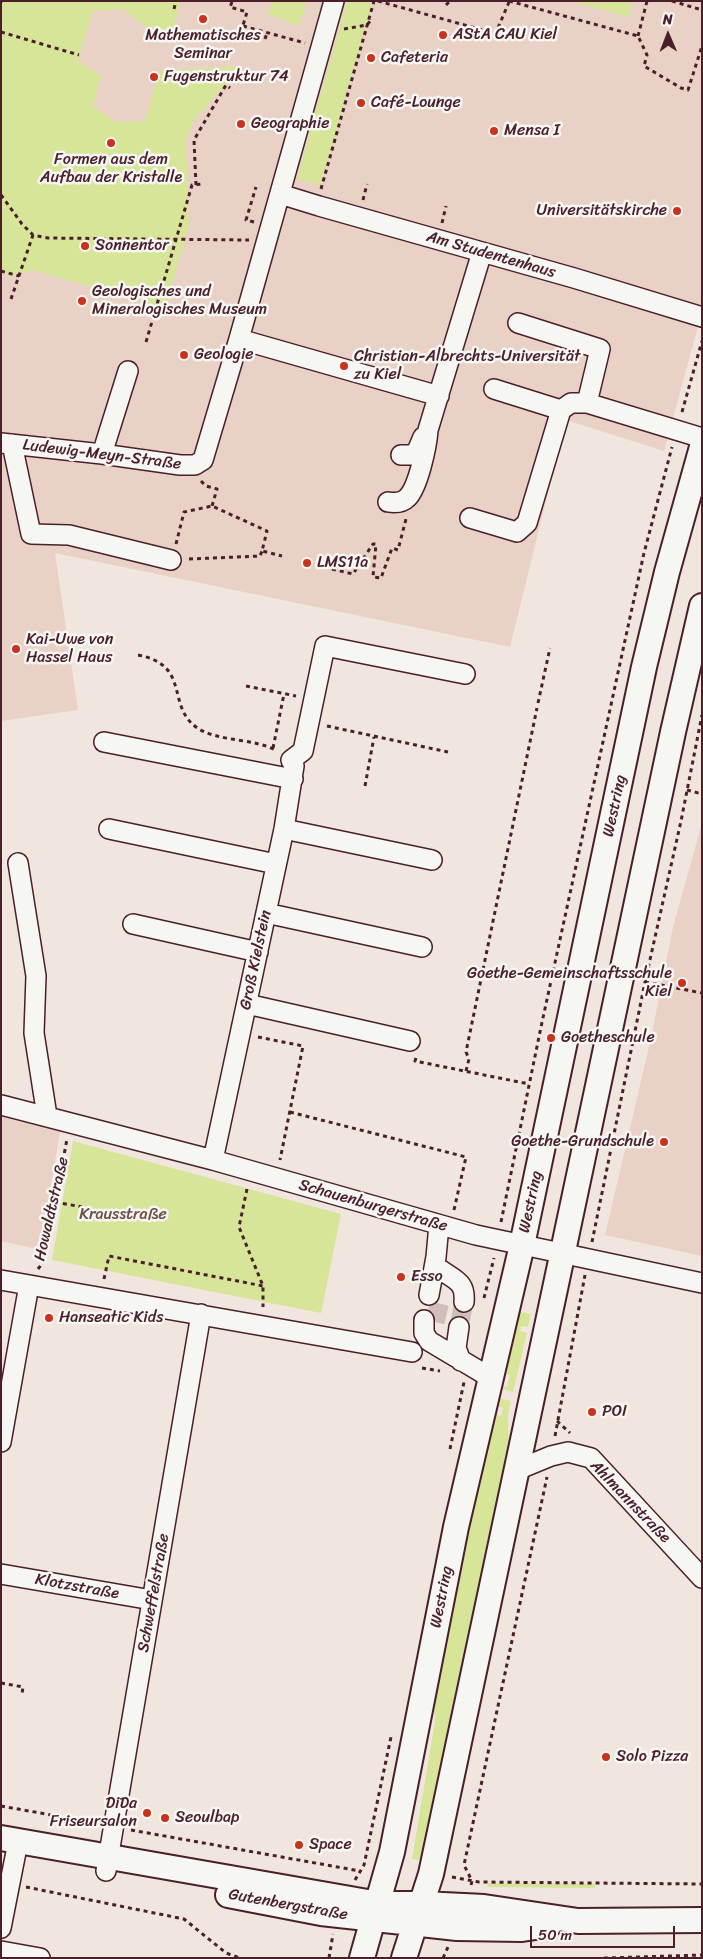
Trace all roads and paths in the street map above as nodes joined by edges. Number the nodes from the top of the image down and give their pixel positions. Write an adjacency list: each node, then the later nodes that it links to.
1 (176, 1): 13 (path)
2 (334, 1): 22 (street, Ludewig-Meyn-Straße)
3 (374, 1): 26 (path)
4 (378, 1): 12 (path)
5 (400, 1): 12 (path)
6 (450, 1): 11 (path)
7 (509, 1): 12 (path); 18 (path)
8 (647, 1): 18 (path)
9 (672, 1): 14 (path)
10 (232, 2): 15 (path)
11 (446, 5)
12 (398, 8)
13 (174, 9)
14 (702, 10)
15 (243, 26): 17 (path); 20 (path)
16 (1, 32): 23 (path)
17 (267, 33): 19 (path); 22 (path)
18 (638, 36): 21 (path)
19 (265, 39)
20 (238, 42)
21 (702, 46)
22 (320, 47): 32 (street, Ludewig-Meyn-Straße)
23 (79, 54)
24 (230, 88): 29 (path)
25 (350, 96): 26 (path)
26 (346, 99): 31 (path)
27 (202, 184): 29 (path)
28 (367, 184): 34 (path)
29 (196, 185): 39 (path)
30 (254, 186): 36 (path)
31 (320, 192)
32 (280, 194): 40 (street, Ludewig-Meyn-Straße); 41 (street, Am Studentenhaus)
33 (1, 195): 38 (path)
34 (362, 203)
35 (446, 206): 37 (path)
36 (246, 220)
37 (441, 226)
38 (33, 235): 39 (path); 43 (path)
39 (177, 240): 40 (path); 49 (path)
40 (267, 240): 47 (street, Ludewig-Meyn-Straße)
41 (482, 252): 45 (street, Am Studentenhaus); 52 (street)
42 (1, 271): 43 (path)
43 (19, 276): 44 (path)
44 (11, 299)
45 (702, 317)
46 (518, 323): 53 (street)
47 (239, 339): 52 (street); 62 (street, Ludewig-Meyn-Straße)
48 (702, 340): 56 (path)
49 (146, 342)
50 (128, 371): 60 (street)
51 (494, 389): 54 (street)
52 (438, 396): 55 (street)
53 (587, 403): 54 (street); 56 (street)
54 (561, 410): 66 (street)
55 (428, 430): 61 (street); 63 (street)
56 (676, 431): 57 (street); 104 (path)
57 (702, 438)
58 (7, 443): 60 (street, Ludewig-Meyn-Straße); 69 (street)
59 (702, 447): 116 (main road, Westring)
60 (102, 454): 62 (street, Ludewig-Meyn-Straße)
61 (401, 455)
62 (195, 465): 65 (path)
63 (413, 491): 64 (street); 70 (path)
64 (388, 502)
65 (212, 506): 67 (path); 69 (path)
66 (470, 518)
67 (262, 551): 68 (path); 69 (path)
68 (282, 556)
69 (171, 560)
70 (332, 569)
71 (702, 606): 117 (main road)
72 (550, 648): 103 (path)
73 (138, 655): 82 (path)
74 (465, 674): 77 (street)
75 (246, 686): 76 (path)
76 (284, 694): 77 (path); 82 (path)
77 (314, 700): 79 (street)
78 (702, 715): 87 (path)
79 (309, 722): 80 (path); 84 (street)
80 (374, 737): 83 (path); 86 (path)
81 (104, 742): 85 (street)
82 (273, 748): 84 (path)
83 (448, 752)
84 (291, 760): 85 (street, Groß Kielstein)
85 (293, 779): 90 (street, Groß Kielstein)
86 (365, 786)
87 (687, 790): 88 (path); 98 (path)
88 (702, 794)
89 (109, 829): 93 (street)
90 (284, 829): 91 (street); 93 (street, Groß Kielstein)
91 (432, 860)
92 (18, 863): 107 (street)
93 (276, 864): 94 (street, Groß Kielstein)
94 (266, 913): 96 (street); 97 (street, Groß Kielstein)
95 (133, 924): 97 (street)
96 (422, 947)
97 (258, 952): 100 (street, Groß Kielstein)
98 (645, 982): 99 (path); 118 (path)
99 (702, 993)
100 (247, 1004): 101 (street, Groß Kielstein); 102 (street)
101 (241, 1033): 106 (path); 109 (street, Groß Kielstein)
102 (410, 1040): 103 (path)
103 (466, 1071): 104 (path)
104 (529, 1084): 115 (path)
105 (1, 1105): 107 (street, Schauenburgerstraße)
106 (290, 1112): 111 (path); 114 (path)
107 (48, 1116): 108 (street, Schauenburgerstraße)
108 (71, 1122): 109 (street, Schauenburgerstraße); 112 (path, Howaldtstraße)
109 (213, 1160): 110 (street, Schauenburgerstraße)
110 (251, 1171): 111 (street, Schauenburgerstraße); 123 (path)
111 (277, 1179): 114 (street, Schauenburgerstraße)
112 (55, 1202): 113 (path); 122 (path, Howaldtstraße)
113 (93, 1209)
114 (445, 1226): 115 (street, Schauenburgerstraße); 119 (street)
115 (498, 1240): 116 (street, Schauenburgerstraße); 125 (path)
116 (522, 1245): 117 (street, Schauenburgerstraße); 130 (main road, Westring)
117 (563, 1253): 118 (street, Schauenburgerstraße); 134 (main road)
118 (588, 1259): 121 (street, Schauenburgerstraße); 132 (path)
119 (439, 1263): 119 (street)
120 (1, 1280): 122 (street)
121 (702, 1283)
122 (29, 1285): 124 (street); 131 (street)
123 (263, 1286): 124 (path); 127 (path)
124 (101, 1297): 126 (street)
125 (483, 1302)
126 (201, 1314): 127 (street); 137 (street, Schweffelstraße)
127 (263, 1326): 128 (street)
128 (412, 1352): 129 (path)
129 (452, 1362): 129 (street); 130 (street); 133 (path)
130 (491, 1378): 149 (main road, Westring)
131 (1, 1442)
132 (551, 1456): 134 (street, Ahlmannstraße); 136 (street, Ahlmannstraße); 147 (path)
133 (448, 1458)
134 (517, 1470): 150 (main road)
135 (1, 1574): 137 (street, Klotzstraße)
136 (702, 1578)
137 (152, 1600): 142 (street, Schweffelstraße)
138 (1, 1683): 139 (path)
139 (22, 1694)
140 (392, 1729): 145 (path)
141 (1, 1806): 142 (path)
142 (114, 1826): 144 (street, Schweffelstraße); 145 (path)
143 (6, 1846): 144 (main road, Gutenbergstraße); 146 (street)
144 (107, 1864): 148 (main road, Gutenbergstraße)
145 (360, 1871): 148 (path)
146 (10, 1883): 152 (street); 157 (path)
147 (702, 1884)
148 (341, 1907): 149 (main road, Gutenbergstraße); 158 (path)
149 (376, 1912): 150 (main road, Gutenbergstraße); 159 (main road, Westring)
150 (419, 1913): 151 (main road, Gutenbergstraße); 160 (main road)
151 (702, 1920)
152 (1, 1928)
153 (1, 1951): 156 (street)
154 (702, 1955): 155 (path)
155 (661, 1956): 161 (path)
156 (40, 1958)
157 (240, 1958)
158 (329, 1958)
159 (362, 1958)
160 (404, 1958)
161 (604, 1958)

